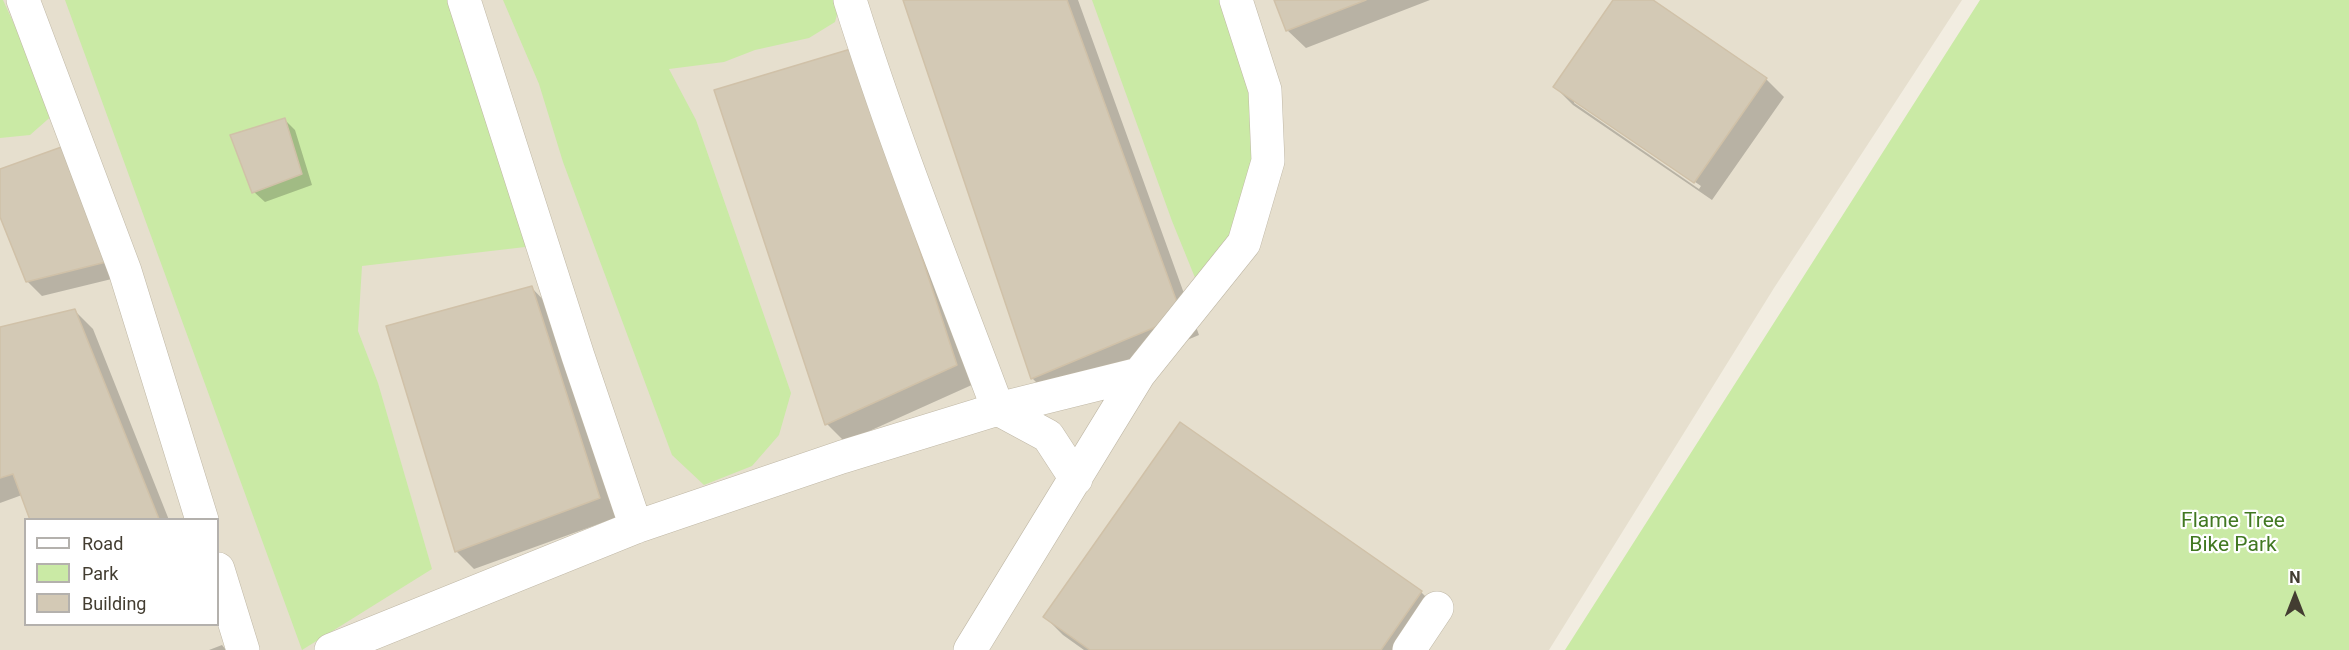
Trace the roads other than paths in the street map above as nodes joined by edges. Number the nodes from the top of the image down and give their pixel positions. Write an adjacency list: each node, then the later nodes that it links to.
1 (23, 0): 8 (street)
2 (464, 0): 9 (street)
3 (850, 0): 6 (street)
4 (1236, 0): 5 (street)
5 (1139, 374): 6 (street); 7 (street)
6 (998, 409): 7 (street); 9 (street)
7 (1076, 479): 14 (street)
8 (202, 518)
9 (636, 527): 13 (street)
10 (219, 572): 12 (street)
11 (1437, 608): 15 (street)
12 (243, 650)
13 (331, 650)
14 (970, 650)
15 (1409, 650)

